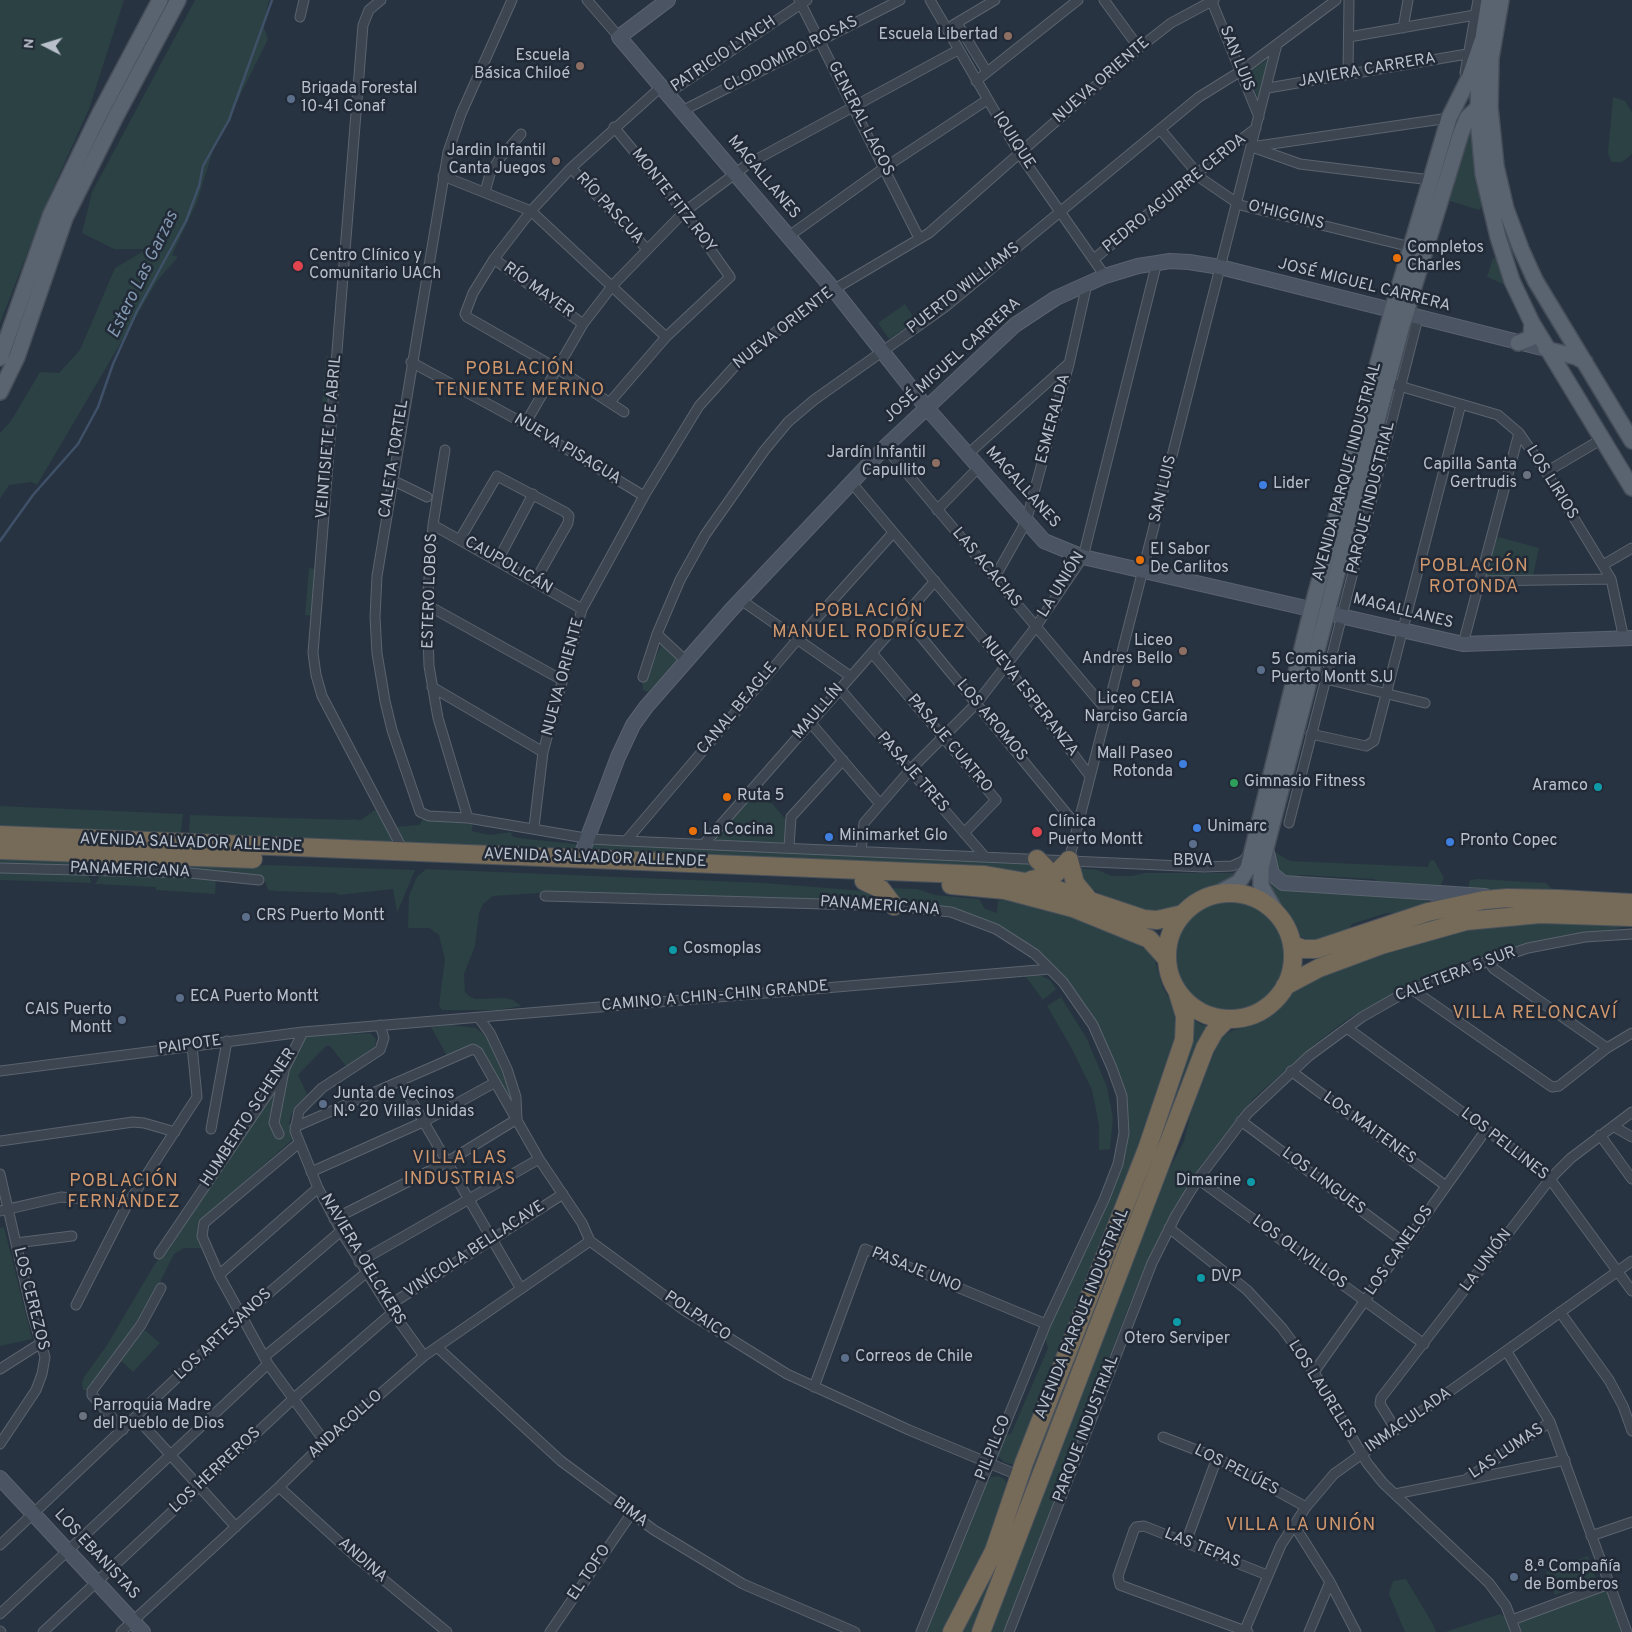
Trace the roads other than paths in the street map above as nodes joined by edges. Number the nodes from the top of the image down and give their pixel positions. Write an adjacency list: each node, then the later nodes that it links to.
1 (160, 0): 84 (main road)
2 (178, 0): 90 (main road)
3 (304, 0): 22 (street)
4 (512, 0): 57 (street, CALETA TORTEL)
5 (587, 0): 26 (street, MAGALLANES)
6 (668, 0): 26 (street)
7 (900, 0): 28 (street, CLODOMIRO ROSAS)
8 (930, 0): 25 (street, IQUIQUE)
9 (994, 0): 23 (street)
10 (1078, 0): 35 (street)
11 (1104, 0): 31 (street)
12 (1336, 0): 30 (street, PUERTO WILLIAMS)
13 (1349, 0): 27 (street)
14 (1408, 0): 24 (street)
15 (1478, 0): 21 (street)
16 (1490, 0): 29 (main road)
17 (1501, 0): 40 (main road)
18 (376, 1): 172 (street, VEINTISIETE DE ABRIL)
19 (802, 1): 28 (street, GENERAL LAGOS); 39 (street, PATRICIO LYNCH)
20 (1213, 1): 31 (street, NUEVA ORIENTE); 34 (street, SAN LUIS)
21 (1475, 15): 24 (street); 33 (street)
22 (300, 17)
23 (957, 23): 25 (street); 35 (street)
24 (1403, 28): 27 (street)
25 (946, 29): 32 (street, IQUIQUE)
26 (619, 36): 39 (street, MAGALLANES)
27 (1349, 37): 36 (street)
28 (820, 40): 42 (street, GENERAL LAGOS); 44 (street, CLODOMIRO ROSAS)
29 (1482, 41): 43 (main road); 46 (main road, AVENIDA PARQUE INDUSTRIAL)
30 (1277, 44): 34 (street, PUERTO WILLIAMS); 38 (street, SAN LUIS)
31 (1139, 48): 52 (street, NUEVA ORIENTE)
32 (958, 50): 37 (street, IQUIQUE); 42 (street)
33 (1467, 54): 36 (street, JAVIERA CARRERA); 46 (street)
34 (1241, 71): 45 (street, SAN LUIS); 49 (street, PUERTO WILLIAMS)
35 (987, 72): 37 (street)
36 (1348, 74): 38 (street, JAVIERA CARRERA)
37 (976, 81): 41 (street, IQUIQUE)
38 (1268, 88): 45 (street, SAN LUIS)
39 (664, 90): 44 (street, MAGALLANES); 47 (street, PATRICIO LYNCH)
40 (1490, 92): 43 (main road, AVENIDA PARQUE INDUSTRIAL); 86 (main road)
41 (987, 100): 52 (street, IQUIQUE); 54 (street)
42 (853, 106): 54 (street, GENERAL LAGOS); 55 (street)
43 (1478, 108): 59 (main road, AVENIDA PARQUE INDUSTRIAL); 78 (main road)
44 (682, 111): 55 (street, MAGALLANES)
45 (1259, 117): 48 (street, SAN LUIS)
46 (1449, 118): 51 (street, PEDRO AGUIRRE CERDA); 58 (main road, AVENIDA PARQUE INDUSTRIAL)
47 (614, 127): 53 (street, PATRICIO LYNCH); 63 (street, MONTE FITZ ROY)
48 (1256, 128): 51 (street, SAN LUIS); 56 (street, PEDRO AGUIRRE CERDA)
49 (1160, 129): 56 (street, O'HIGGINS); 64 (street, PUERTO WILLIAMS)
50 (521, 134): 60 (street)
51 (1252, 147): 58 (street); 61 (street, SAN LUIS)
52 (1019, 153): 64 (street, IQUIQUE); 66 (street, NUEVA ORIENTE)
53 (571, 168): 62 (street, PATRICIO LYNCH); 68 (street, RÍO PASCUA)
54 (884, 168): 65 (street); 66 (street, GENERAL LAGOS)
55 (734, 172): 63 (street); 65 (street, MAGALLANES)
56 (1196, 174): 61 (street, O'HIGGINS); 70 (street, PEDRO AGUIRRE CERDA)
57 (443, 176): 60 (street); 85 (street, CALETA TORTEL)
58 (1431, 180): 59 (main road); 67 (main road, AVENIDA PARQUE INDUSTRIAL)
59 (1445, 186): 77 (main road, AVENIDA PARQUE INDUSTRIAL)
60 (485, 192): 62 (street)
61 (1237, 203): 67 (street, O'HIGGINS); 72 (street, SAN LUIS)
62 (531, 211): 69 (street, PATRICIO LYNCH); 75 (street)
63 (684, 212): 68 (street); 80 (street, MONTE FITZ ROY)
64 (1061, 212): 70 (street, IQUIQUE); 83 (street, PUERTO WILLIAMS)
65 (789, 236): 76 (street, MAGALLANES)
66 (919, 238): 76 (street, NUEVA ORIENTE)
67 (1411, 247): 77 (main road, AVENIDA PARQUE INDUSTRIAL)
68 (647, 249): 75 (street)
69 (494, 259): 79 (street, RÍO MAYER); 88 (street, PATRICIO LYNCH)
70 (1094, 259): 73 (street, IQUIQUE)
71 (1157, 262): 72 (street, JOSÉ MIGUEL CARRERA); 73 (street, JOSÉ MIGUEL CARRERA); 116 (street, LA UNIÓN)
72 (1220, 267): 77 (street, JOSÉ MIGUEL CARRERA); 119 (street, SAN LUIS)
73 (1105, 276): 74 (street, JOSÉ MIGUEL CARRERA)
74 (1087, 284): 87 (street, ESMERALDA); 93 (street, JOSÉ MIGUEL CARRERA)
75 (613, 285): 79 (street); 80 (street)
76 (834, 290): 83 (street, MAGALLANES); 108 (street, NUEVA ORIENTE)
77 (1405, 315): 81 (street, JOSÉ MIGUEL CARRERA); 89 (main road, AVENIDA PARQUE INDUSTRIAL); 128 (main road, AVENIDA PARQUE INDUSTRIAL)
78 (1532, 323): 81 (main road); 82 (main road)
79 (583, 324): 88 (street)
80 (666, 337): 91 (street)
81 (1518, 343): 82 (street, JOSÉ MIGUEL CARRERA)
82 (1546, 349): 86 (main road); 97 (main road)
83 (883, 352): 93 (street, MAGALLANES); 133 (street, PUERTO WILLIAMS)
84 (0, 358)
85 (411, 362): 95 (street, NUEVA PISAGUA); 104 (street, CALETA TORTEL)
86 (1585, 362): 98 (main road)
87 (1069, 364): 101 (street); 111 (street, ESMERALDA)
88 (558, 369): 91 (street); 95 (street)
89 (1394, 384): 92 (street, LOS LIRIOS); 128 (main road, AVENIDA PARQUE INDUSTRIAL); 129 (street, PARQUE INDUSTRIAL)
90 (0, 392)
91 (610, 402): 94 (street)
92 (1461, 404): 96 (street, LOS LIRIOS); 132 (street)
93 (926, 407): 99 (street, JOSÉ MIGUEL CARRERA); 101 (street, MAGALLANES)
94 (624, 412)
95 (525, 424): 108 (street, NUEVA PISAGUA)
96 (1520, 433): 103 (street, LOS LIRIOS); 124 (street)
97 (1602, 439): 103 (street); 106 (main road)
98 (1632, 441)
99 (885, 447): 105 (street, JOSÉ MIGUEL CARRERA); 110 (street, LAS ACACIAS)
100 (445, 450): 112 (street, ESTERO LOBOS)
101 (968, 454): 102 (street, MAGALLANES)
102 (979, 467): 110 (street); 111 (street, MAGALLANES)
103 (1546, 472): 118 (street, LOS LIRIOS)
104 (392, 480): 109 (street); 159 (street, CALETA TORTEL)
105 (851, 482): 113 (street, NUEVA ESPERANZA); 125 (street, JOSÉ MIGUEL CARRERA)
106 (1632, 488)
107 (533, 494): 114 (street); 117 (street); 122 (street)
108 (644, 496): 127 (street, NUEVA ORIENTE)
109 (427, 497)
110 (937, 510): 120 (street, LAS ACACIAS)
111 (1026, 522): 116 (street, MAGALLANES); 120 (street, ESMERALDA)
112 (433, 525): 114 (street, CAUPOLICÁN); 126 (street, ESTERO LOBOS)
113 (892, 533): 123 (street, NUEVA ESPERANZA); 135 (street, CANAL BEAGLE)
114 (460, 539): 117 (street, CAUPOLICÁN)
115 (1632, 548): 118 (street)
116 (1083, 557): 119 (street, MAGALLANES); 131 (street, LA UNIÓN)
117 (498, 560): 122 (street, CAUPOLICÁN)
118 (1603, 565): 121 (street, LOS LIRIOS)
119 (1143, 570): 128 (street, MAGALLANES); 149 (street, SAN LUIS)
120 (995, 577): 131 (street, LAS ACACIAS)
121 (1611, 579): 124 (street); 134 (street, LOS LIRIOS)
122 (535, 581): 127 (street, CAUPOLICÁN)
123 (935, 581): 130 (street, MAULLÍN); 139 (street, NUEVA ESPERANZA)
124 (1480, 581): 136 (street)
125 (741, 600): 135 (street); 138 (street, JOSÉ MIGUEL CARRERA)
126 (427, 605): 143 (street); 144 (street, ESTERO LOBOS)
127 (582, 608): 143 (street, NUEVA ORIENTE)
128 (1320, 610): 129 (street, MAGALLANES); 153 (main road, AVENIDA PARQUE INDUSTRIAL)
129 (1342, 615): 132 (street, MAGALLANES); 142 (street, PARQUE INDUSTRIAL)
130 (904, 616): 137 (street, MAULLÍN); 148 (street, LOS AROMOS)
131 (1035, 628): 139 (street, LA UNIÓN); 149 (street, LAS ACACIAS)
132 (1404, 630): 136 (street, MAGALLANES); 146 (street)
133 (657, 634): 138 (street); 141 (street, PUERTO WILLIAMS)
134 (1628, 638): 136 (street, MAGALLANES)
135 (796, 640): 140 (street); 166 (street, CANAL BEAGLE)
136 (1463, 644)
137 (872, 653): 140 (street, MAULLÍN); 152 (street, PASAJE CUATRO)
138 (686, 661): 165 (street, JOSÉ MIGUEL CARRERA)
139 (1006, 666): 148 (street, LA UNIÓN); 157 (street, NUEVA ESPERANZA)
140 (850, 676): 145 (street, MAULLÍN)
141 (643, 677)
142 (1326, 679): 146 (street); 151 (street, PARQUE INDUSTRIAL)
143 (562, 680): 154 (street, NUEVA ORIENTE)
144 (432, 686): 154 (street); 159 (street, ESTERO LOBOS)
145 (840, 689): 150 (street, MAULLÍN); 156 (street, PASAJE TRES)
146 (1387, 694): 147 (street); 151 (street)
147 (1425, 703)
148 (976, 704): 152 (street, LA UNIÓN); 161 (street, LOS AROMOS)
149 (1107, 711): 157 (street, SAN LUIS)
150 (810, 722): 155 (street); 167 (street, MAULLÍN)
151 (1311, 734): 160 (street, PARQUE INDUSTRIAL)
152 (942, 737): 156 (street, LA UNIÓN); 163 (street, PASAJE CUATRO)
153 (1284, 741): 168 (main road, AVENIDA PARQUE INDUSTRIAL); 168 (main road, AVENIDA PARQUE INDUSTRIAL)
154 (544, 752): 162 (street, NUEVA ORIENTE)
155 (843, 760): 158 (street); 169 (street)
156 (910, 770): 158 (street, LA UNIÓN); 163 (street, PASAJE TRES)
157 (1090, 776): 161 (street, SAN LUIS)
158 (880, 804): 171 (street, LA UNIÓN)
159 (468, 818): 162 (street, CALETA TORTEL)
160 (1289, 822)
161 (1078, 826): 176 (street, SAN LUIS)
162 (534, 827): 165 (street)
163 (964, 833): 173 (street, PASAJE TRES)
164 (0, 835): 172 (highway, AVENIDA SALVADOR ALLENDE)
165 (587, 838): 166 (street); 174 (street, JOSÉ MIGUEL CARRERA)
166 (626, 841): 167 (street)
167 (704, 844): 169 (street)
168 (1260, 846): 176 (street); 182 (main road, AVENIDA PARQUE INDUSTRIAL); 184 (street); 188 (main road, AVENIDA PARQUE INDUSTRIAL)
169 (789, 847): 171 (street)
170 (0, 850): 181 (highway, AVENIDA SALVADOR ALLENDE)
171 (861, 851): 173 (street)
172 (404, 852): 174 (highway, AVENIDA SALVADOR ALLENDE)
173 (985, 857): 175 (street)
174 (580, 858): 178 (highway, AVENIDA SALVADOR ALLENDE)
175 (1037, 859): 176 (street); 180 (highway)
176 (1069, 860): 180 (highway); 185 (highway)
177 (0, 868): 179 (street, PANAMERICANA)
178 (1015, 879): 180 (highway); 185 (highway, AVENIDA SALVADOR ALLENDE)
179 (259, 880)
180 (1038, 880)
181 (864, 881): 187 (highway); 193 (highway, AVENIDA SALVADOR ALLENDE)
182 (1215, 894): 188 (highway); 189 (highway)
183 (544, 896): 187 (street, PANAMERICANA)
184 (1507, 898): 186 (highway); 192 (highway)
185 (1089, 900): 189 (highway, AVENIDA SALVADOR ALLENDE)
186 (1632, 903)
187 (894, 906): 195 (street, PANAMERICANA)
188 (1276, 912): 192 (highway)
189 (1183, 914): 193 (highway)
190 (1632, 917): 196 (highway)
191 (1632, 934): 194 (street, CALETERA 5 SUR)
192 (1292, 945): 196 (highway)
193 (1167, 959): 197 (highway)
194 (1487, 960): 198 (street, CALETERA 5 SUR); 207 (street)
195 (1050, 969): 199 (street, CAMINO A CHIN-CHIN GRANDE); 251 (street, PANAMERICANA)
196 (1285, 986): 200 (highway)
197 (1177, 990): 200 (highway); 287 (highway, AVENIDA PARQUE INDUSTRIAL)
198 (1413, 990): 202 (street, CALETERA 5 SUR); 207 (street)
199 (479, 1018): 201 (street, CAMINO A CHIN-CHIN GRANDE); 214 (street)
200 (1227, 1019): 296 (highway, AVENIDA PARQUE INDUSTRIAL)
201 (380, 1025): 203 (street, PAIPOTE); 218 (street)
202 (1347, 1028): 210 (street, CALETERA 5 SUR); 220 (street, LOS PELLINES)
203 (303, 1032): 205 (street, PAIPOTE); 208 (street, HUMBERTO SCHENER)
204 (1632, 1033): 207 (street)
205 (227, 1041): 206 (street, PAIPOTE); 219 (street)
206 (192, 1046): 209 (street, PAIPOTE); 221 (street)
207 (1607, 1048)
208 (284, 1070): 222 (street); 248 (street, HUMBERTO SCHENER)
209 (0, 1071)
210 (1292, 1071): 215 (street, CALETERA 5 SUR); 234 (street, LOS MAITENES)
211 (400, 1080): 212 (street, POLPAICO); 216 (street); 218 (street)
212 (494, 1083): 214 (street, POLPAICO); 216 (street)
213 (1632, 1112): 217 (street, LA UNIÓN)
214 (515, 1120): 227 (street, POLPAICO); 228 (street)
215 (1241, 1121): 231 (street, CALETERA 5 SUR); 247 (street, LOS LINGUES)
216 (423, 1122): 228 (street); 229 (street)
217 (1612, 1126): 223 (street, LA UNIÓN); 224 (street)
218 (295, 1127): 226 (street, NAVIERA OELCKERS)
219 (211, 1129)
220 (1486, 1130): 232 (street, LOS PELLINES); 234 (street, LOS CANELOS)
221 (175, 1132): 225 (street); 238 (street)
222 (279, 1134)
223 (1600, 1135): 232 (street, LA UNIÓN); 233 (street)
224 (1632, 1137)
225 (0, 1141)
226 (299, 1143): 229 (street, NAVIERA OELCKERS); 254 (street)
227 (539, 1159): 236 (street, POLPAICO); 237 (street)
228 (447, 1162): 237 (street); 240 (street)
229 (311, 1172): 235 (street, NAVIERA OELCKERS)
230 (0, 1174): 239 (street, LOS CEREZOS)
231 (1198, 1179): 241 (street, CALETERA 5 SUR); 258 (street, LOS OLIVILLOS)
232 (1550, 1179): 252 (street, LOS PELLINES); 265 (street, LA UNIÓN)
233 (1632, 1179)
234 (1446, 1186): 247 (street, LOS CANELOS)
235 (318, 1188): 240 (street, NAVIERA OELCKERS); 254 (street)
236 (563, 1194): 244 (street, VINÍCOLA BELLACAVE); 245 (street, POLPAICO)
237 (469, 1200): 244 (street); 250 (street)
238 (127, 1205): 239 (street); 259 (street)
239 (4, 1210): 246 (street, LOS CEREZOS)
240 (334, 1219): 242 (street, NAVIERA OELCKERS)
241 (1169, 1228): 271 (street, LOS LAURELES); 320 (street, PARQUE INDUSTRIAL)
242 (341, 1231): 250 (street, NAVIERA OELCKERS); 262 (street, LOS ARTESANOS)
243 (72, 1236): 246 (street)
244 (492, 1240): 256 (street); 260 (street, VINÍCOLA BELLACAVE)
245 (590, 1241): 256 (street, ANDACOLLO); 272 (street, POLPAICO)
246 (16, 1243): 264 (street, LOS CEREZOS)
247 (1405, 1243): 258 (street, LOS CANELOS)
248 (159, 1254)
249 (1632, 1261): 252 (street, INMACULADA)
250 (359, 1262): 253 (street, NAVIERA OELCKERS)
251 (1073, 1267): 263 (street, PILPILCO)
252 (1617, 1272): 257 (street, LOS PELLINES); 261 (street, INMACULADA)
253 (366, 1273): 260 (street, NAVIERA OELCKERS); 269 (street)
254 (219, 1275): 262 (street)
255 (161, 1288): 276 (street)
256 (521, 1289): 266 (street, ANDACOLLO)
257 (1632, 1291)
258 (1364, 1301): 265 (street, LOS OLIVILLOS); 271 (street, LOS CANELOS)
259 (76, 1305)
260 (390, 1309): 268 (street, NAVIERA OELCKERS); 273 (street, LOS HERREROS)
261 (1560, 1312): 267 (street, INMACULADA); 278 (street)
262 (241, 1317): 269 (street); 274 (street, LOS ARTESANOS)
263 (1046, 1324): 272 (street, PASAJE UNO); 286 (street, PILPILCO)
264 (41, 1343): 270 (street); 281 (street, LOS CEREZOS)
265 (1424, 1344): 277 (street, LA UNIÓN)
266 (437, 1347): 268 (street, ANDACOLLO); 295 (street, BIMA)
267 (1507, 1352): 275 (street, LAS LUMAS); 277 (street, INMACULADA)
268 (424, 1356): 280 (street, ANDACOLLO)
269 (266, 1361): 273 (street); 283 (street)
270 (0, 1369)
271 (1314, 1372): 282 (street, LOS LAURELES)
272 (814, 1387): 286 (street, POLPAICO)
273 (293, 1399): 280 (street); 290 (street, LOS HERREROS)
274 (136, 1417): 276 (street, LOS ARTESANOS); 283 (street)
275 (1550, 1422): 285 (street, LAS LUMAS); 289 (street, LAS LUMAS)
276 (123, 1430): 294 (street, LOS ARTESANOS)
277 (1396, 1430): 282 (street, INMACULADA)
278 (1632, 1432)
279 (1163, 1437): 284 (street, LOS PELÚES)
280 (325, 1442): 291 (street, ANDACOLLO)
281 (0, 1444)
282 (1362, 1454): 292 (street, LOS LAURELES); 293 (street, INMACULADA)
283 (171, 1455): 290 (street); 303 (street)
284 (1218, 1458): 293 (street, LOS PELÚES); 301 (street)
285 (1565, 1460): 289 (street, LAS LUMAS); 300 (street, LAS LUMAS)
286 (988, 1463): 287 (street, POLPAICO); 317 (street, PILPILCO)
287 (1020, 1476): 296 (highway); 318 (highway, AVENIDA PARQUE INDUSTRIAL)
288 (0, 1478): 294 (street, LOS EBANISTAS)
289 (1463, 1481): 292 (street, LAS LUMAS)
290 (199, 1486): 299 (street); 305 (street, LOS HERREROS)
291 (279, 1487): 299 (street, ANDACOLLO); 314 (street, ANDINA)
292 (1395, 1494): 309 (street, LOS LAURELES)
293 (1306, 1507): 298 (street, INMACULADA)
294 (33, 1514): 302 (street, LOS ARTESANOS); 303 (street, LOS EBANISTAS)
295 (631, 1514): 315 (street, EL TOFO); 316 (street, BIMA)
296 (1024, 1521): 319 (highway, AVENIDA PARQUE INDUSTRIAL)
297 (1632, 1522): 300 (street)
298 (1294, 1526): 304 (street, INMACULADA); 306 (street)
299 (236, 1527): 310 (street, ANDACOLLO)
300 (1592, 1536): 307 (street, LAS LUMAS)
301 (1186, 1542): 304 (street, LAS TEPAS); 321 (street, LAS TEPAS)
302 (0, 1545)
303 (68, 1551): 305 (street, LOS EBANISTAS); 308 (street)
304 (1267, 1575): 321 (street, INMACULADA)
305 (97, 1582): 310 (street, LOS EBANISTAS); 311 (street, LOS HERREROS)
306 (1330, 1582): 322 (street); 323 (street)
307 (1609, 1584): 309 (street); 325 (street, LAS LUMAS)
308 (0, 1614)
309 (1512, 1620): 324 (street, LOS LAURELES)
310 (133, 1621): 312 (street, ANDACOLLO); 313 (street, LOS EBANISTAS)
311 (43, 1632)
312 (121, 1632)
313 (143, 1632)
314 (447, 1632)
315 (550, 1632)
316 (855, 1632)
317 (921, 1632)
318 (952, 1632)
319 (981, 1632)
320 (1009, 1632)
321 (1246, 1632)
322 (1309, 1632)
323 (1356, 1632)
324 (1516, 1632)
325 (1627, 1632)

